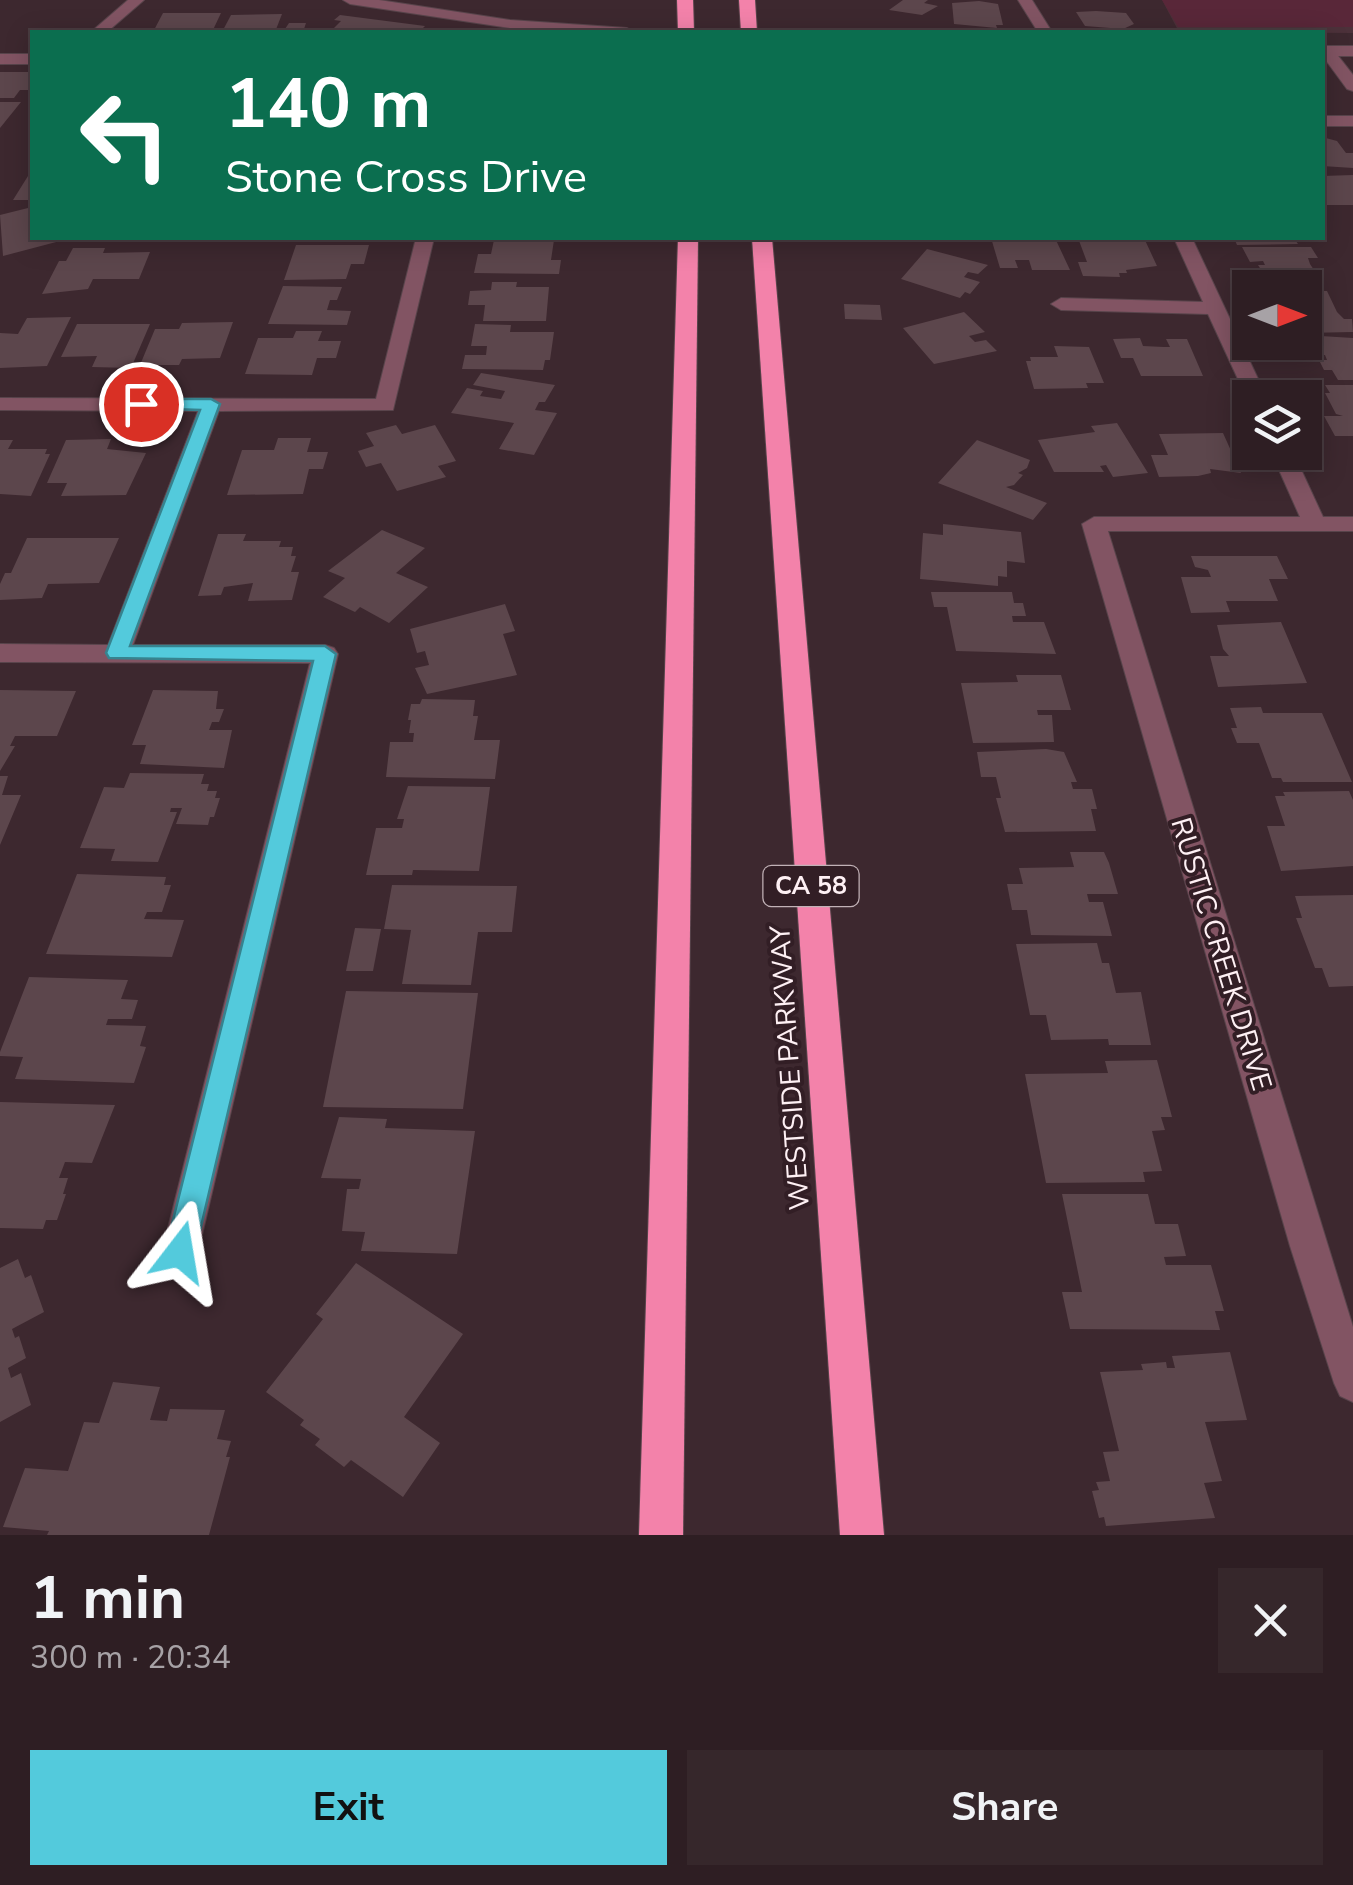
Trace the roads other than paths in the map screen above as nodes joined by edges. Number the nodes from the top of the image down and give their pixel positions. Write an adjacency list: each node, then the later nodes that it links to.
1 (137, 0): 7 (street)
2 (350, 0): 8 (street)
3 (414, 0): 9 (street)
4 (686, 0): 10 (highway)
5 (747, 0): 11 (highway)
6 (1025, 0): 12 (street)
7 (100, 30)
8 (596, 30)
9 (611, 30)
10 (686, 30)
11 (749, 30)
12 (1044, 30)
13 (1325, 51): 14 (street); 17 (street)
14 (1353, 51)
15 (0, 59): 16 (street)
16 (30, 59)
17 (1353, 86)
18 (1325, 121): 19 (street)
19 (1353, 121)
20 (425, 240): 28 (street)
21 (688, 240): 36 (highway)
22 (762, 240): 37 (highway, WESTSIDE PARKWAY / CA 58)
23 (1184, 240): 25 (street)
24 (1061, 304): 25 (street)
25 (1216, 308): 26 (street)
26 (1249, 380)
27 (0, 404): 28 (street)
28 (211, 404): 33 (street)
29 (1290, 470): 30 (street)
30 (1315, 524): 31 (street); 35 (street, RUSTIC CREEK DRIVE)
31 (1353, 524)
32 (0, 653): 33 (street)
33 (117, 653): 34 (street)
34 (180, 1252)
35 (1353, 1383)
36 (661, 1535)
37 (862, 1535)

